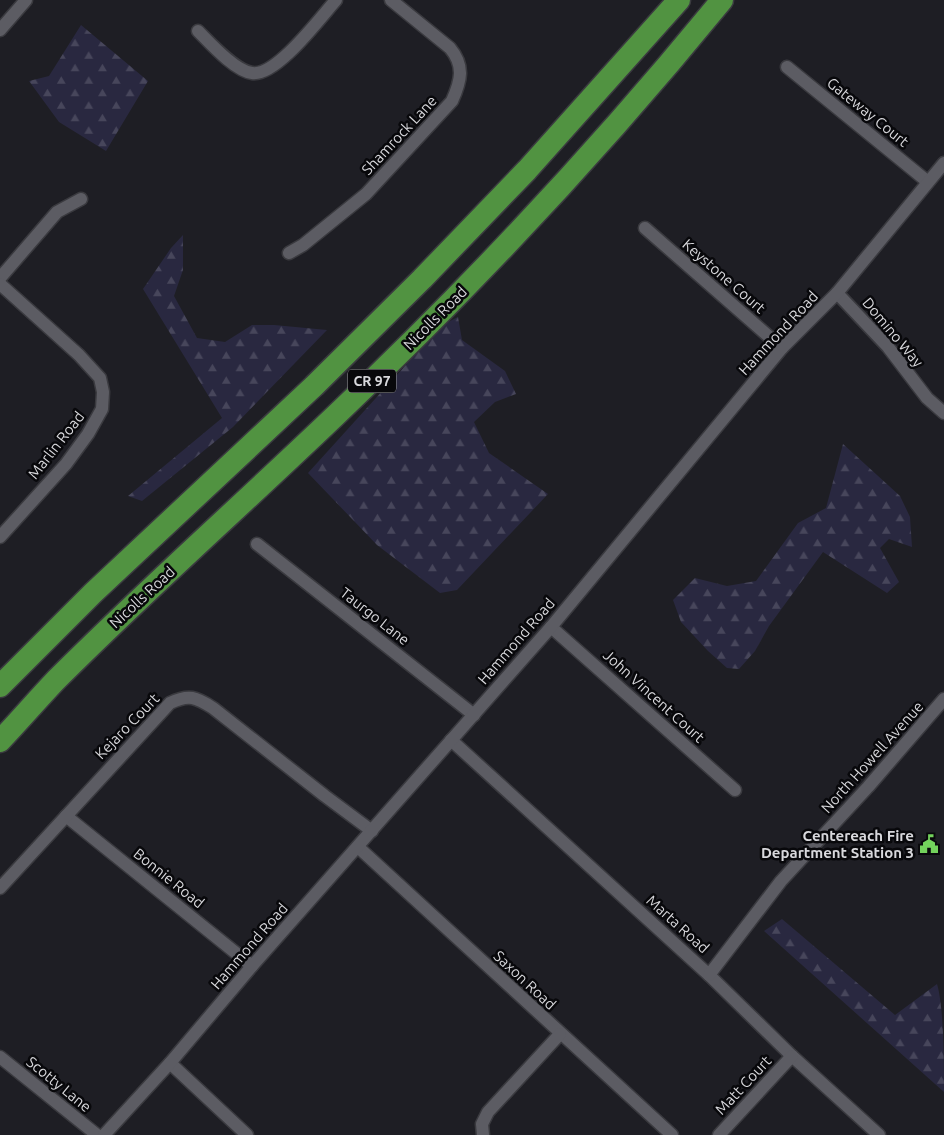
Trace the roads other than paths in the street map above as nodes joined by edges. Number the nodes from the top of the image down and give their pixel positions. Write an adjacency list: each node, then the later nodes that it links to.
1 (26, 0): 6 (street)
2 (336, 0): 7 (street)
3 (392, 0): 13 (street, Shamrock Lane)
4 (679, 0): 22 (highway, CR 97)
5 (722, 0): 26 (highway, Nicolls Road / CR 97)
6 (0, 30)
7 (198, 31)
8 (787, 67): 10 (street, Gateway Court)
9 (944, 163): 10 (street, Hammond Road)
10 (928, 182): 16 (street, Hammond Road)
11 (81, 199): 14 (street)
12 (645, 228): 17 (street, Keystone Court)
13 (289, 253)
14 (0, 278)
15 (0, 284): 19 (street, Marlin Road)
16 (837, 293): 17 (street, Hammond Road); 18 (street, Domino Way)
17 (782, 348): 21 (street, Hammond Road)
18 (944, 413)
19 (0, 537)
20 (257, 544): 24 (street, Taurgo Lane)
21 (551, 626): 24 (street, Hammond Road); 27 (street, John Vincent Court)
22 (0, 686)
23 (944, 699): 33 (street, North Howell Avenue)
24 (474, 715): 25 (street, Hammond Road)
25 (451, 740): 29 (street, Hammond Road); 33 (street, Marta Road)
26 (0, 742)
27 (735, 790)
28 (66, 816): 29 (street, Kejaro Court); 31 (street, Kejaro Court); 32 (street, Bonnie Road)
29 (372, 831): 30 (street, Hammond Road)
30 (358, 847): 32 (street, Hammond Road); 34 (street, Saxon Road)
31 (0, 888)
32 (252, 966): 37 (street, Hammond Road)
33 (709, 974): 35 (street, Marta Road)
34 (560, 1034): 41 (street); 42 (street, Saxon Road)
35 (792, 1056): 43 (street, Matt Court); 44 (street, Marta Road)
36 (0, 1058): 38 (street, Scotty Lane)
37 (170, 1063): 39 (street, Hammond Road); 40 (street)
38 (97, 1135)
39 (104, 1135)
40 (247, 1135)
41 (483, 1135)
42 (672, 1135)
43 (719, 1135)
44 (879, 1135)

